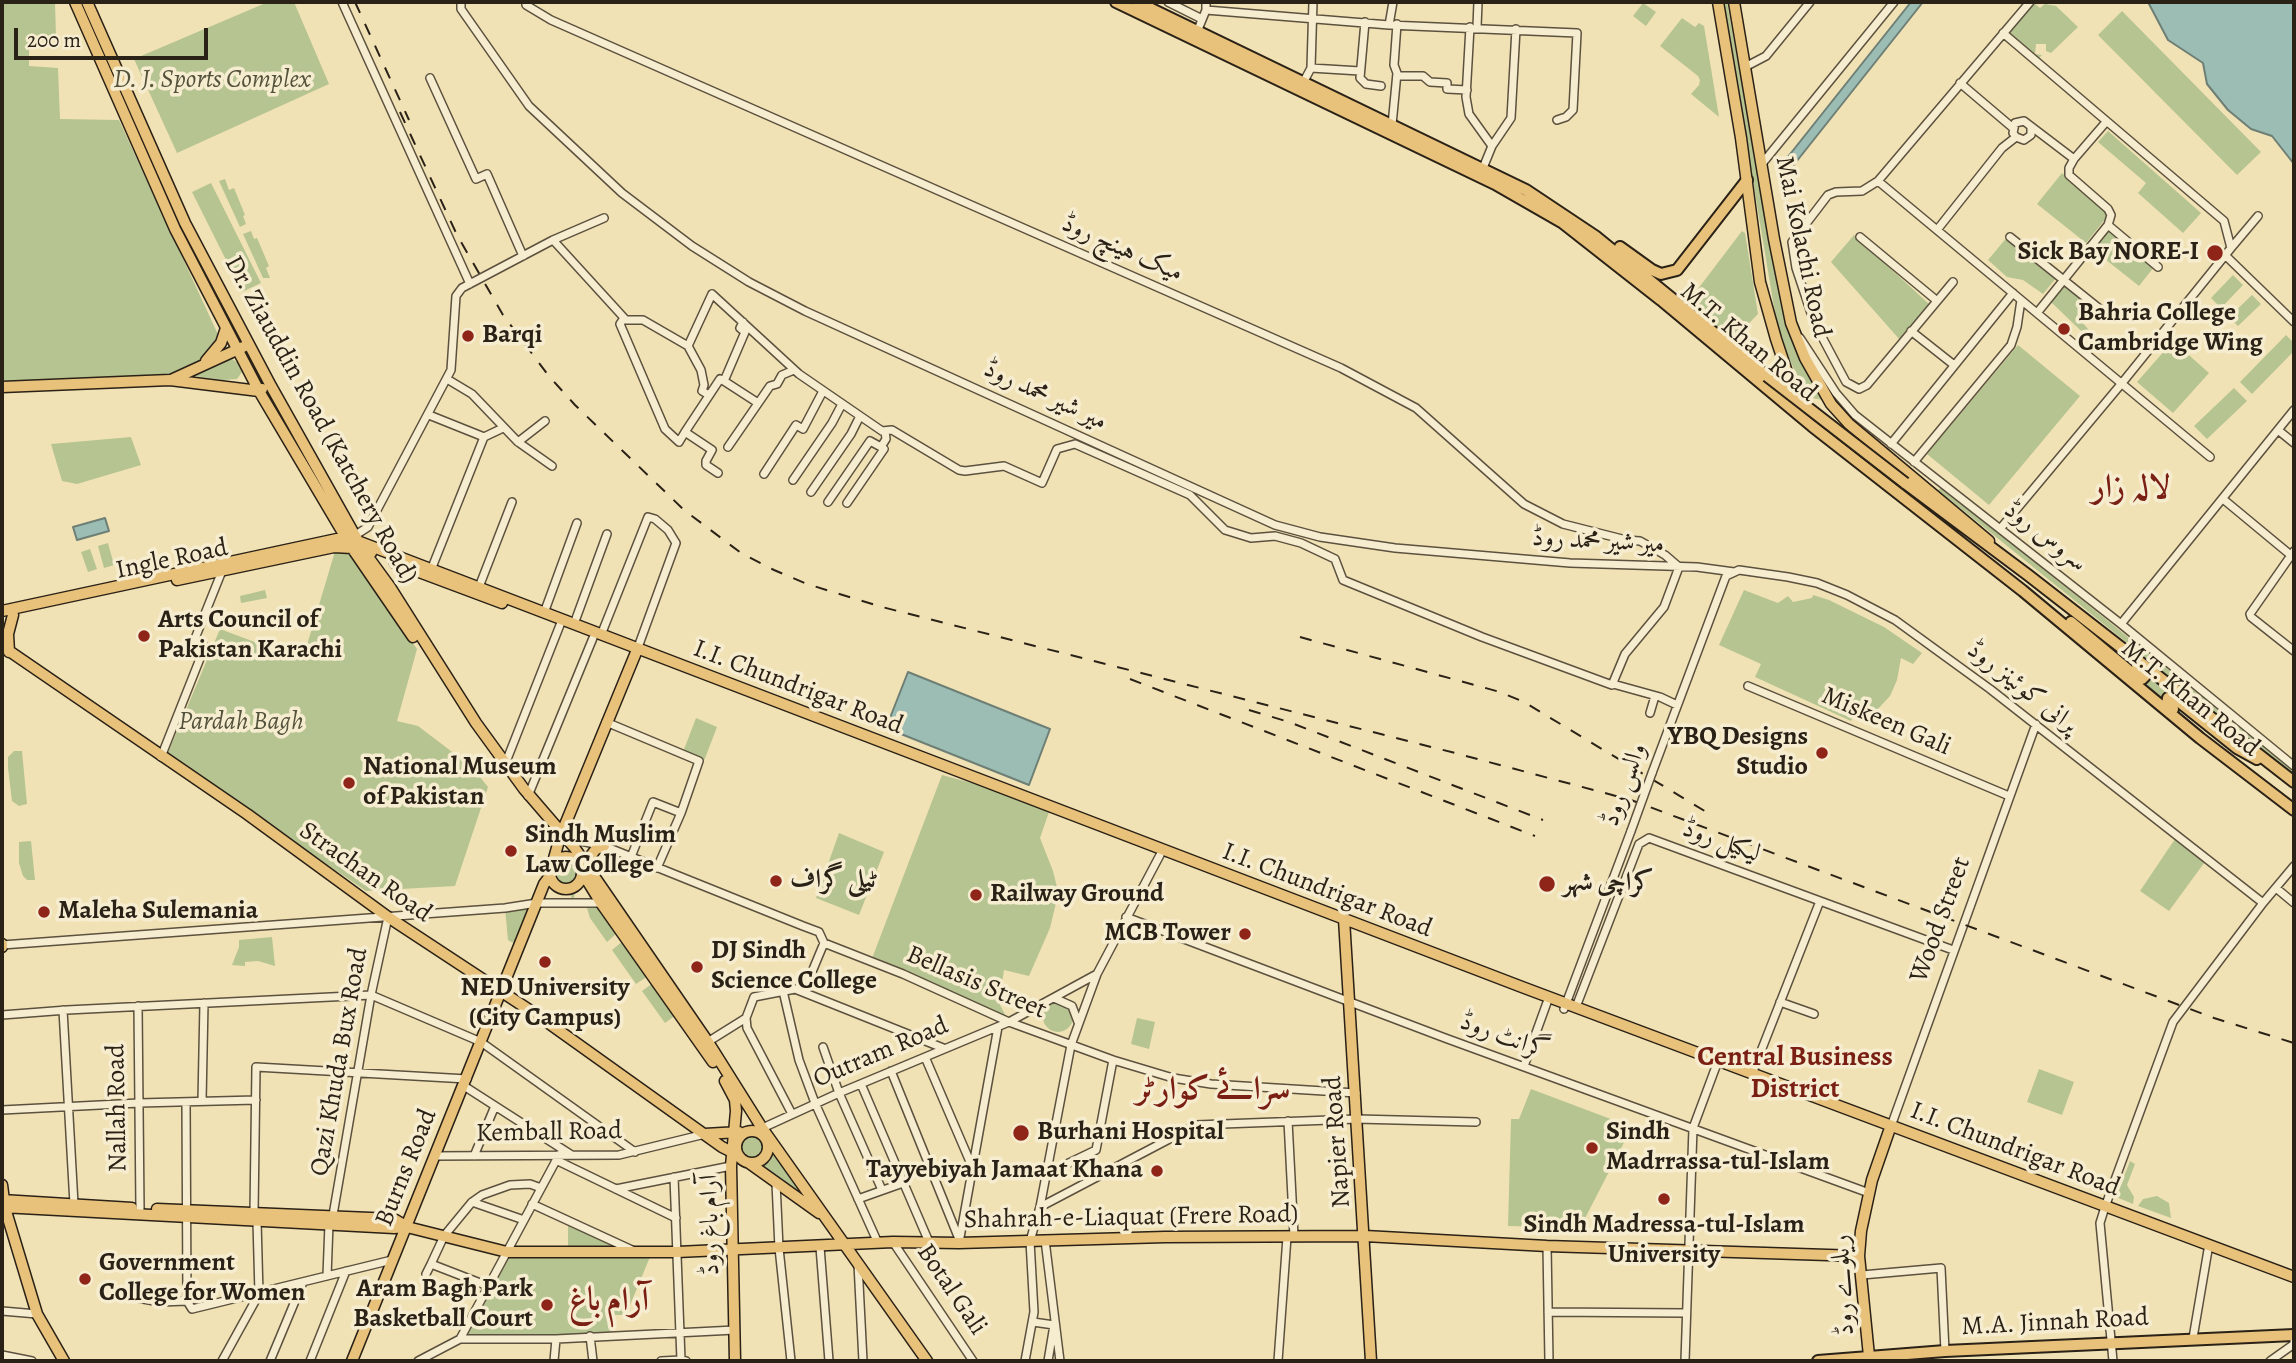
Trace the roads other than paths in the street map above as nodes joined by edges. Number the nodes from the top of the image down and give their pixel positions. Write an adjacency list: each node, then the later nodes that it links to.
1 (75, 2): 72 (main road, Dr. Ziauddin Road (Katchery Road))
2 (87, 2): 74 (main road, Dr. Ziauddin Road (Katchery Road))
3 (342, 2): 61 (street)
4 (461, 2): 124 (street, میر شیر محمد روڈ)
5 (1116, 2): 63 (highway, M.T. Khan Road)
6 (1137, 2): 24 (highway, M.T. Khan Road)
7 (1168, 2): 19 (street)
8 (1313, 2): 18 (street)
9 (1393, 2): 21 (street)
10 (1478, 2): 22 (street)
11 (1718, 2): 45 (main road, Mai Kolachi Road)
12 (1734, 2): 26 (main road, Mai Kolachi Road)
13 (1810, 2): 26 (street)
14 (1894, 2): 43 (street)
15 (2030, 2): 25 (street)
16 (523, 3): 124 (street, میک ہینچ روڈ)
17 (1206, 6): 18 (street); 19 (street)
18 (1312, 18): 20 (street); 27 (street)
19 (1202, 19): 24 (street)
20 (1365, 22): 21 (street); 28 (street)
21 (1394, 25): 22 (street); 29 (street)
22 (1474, 27): 23 (street); 34 (street)
23 (1516, 29): 35 (street); 41 (street)
24 (1197, 32): 31 (highway, M.T. Khan Road)
25 (2003, 33): 32 (street); 36 (street)
26 (1745, 67): 43 (main road, Mai Kolachi Road)
27 (1311, 68): 28 (street); 31 (street)
28 (1360, 71): 33 (street)
29 (1397, 76): 34 (street); 37 (street)
30 (430, 78): 56 (street)
31 (1303, 83): 37 (highway, M.T. Khan Road)
32 (1960, 83): 39 (street); 46 (street)
33 (1381, 86)
34 (1467, 90): 41 (street)
35 (1557, 120)
36 (2106, 122): 42 (street); 55 (street)
37 (1392, 125): 44 (highway, M.T. Khan Road)
38 (2031, 127): 39 (street); 40 (street); 42 (street)
39 (2013, 128): 40 (street)
40 (2016, 137): 50 (street)
41 (1492, 146): 44 (street)
42 (2074, 159): 49 (street)
43 (1761, 164): 71 (main road, Mai Kolachi Road)
44 (1483, 168): 51 (highway, M.T. Khan Road)
45 (1747, 180): 51 (highway); 95 (main road, Mai Kolachi Road)
46 (1878, 181): 50 (street); 73 (street)
47 (2259, 216): 55 (street)
48 (604, 218): 54 (street)
49 (2108, 225): 58 (street); 59 (street)
50 (1937, 230): 62 (street)
51 (1595, 236): 63 (highway, M.T. Khan Road)
52 (1860, 237): 64 (street)
53 (2010, 237): 59 (street)
54 (553, 240): 56 (street); 67 (street)
55 (2231, 248): 57 (street)
56 (523, 256): 61 (street)
57 (2226, 256): 69 (street); 83 (street)
58 (2158, 267)
59 (2063, 279): 66 (street); 68 (street)
60 (1953, 282): 64 (street)
61 (470, 284): 80 (street)
62 (2013, 293): 65 (street); 78 (street)
63 (1663, 297): 95 (highway, M.T. Khan Road); 128 (highway, M.T. Khan Road, bridge)
64 (1936, 300): 73 (street)
65 (2021, 300): 66 (street); 107 (street)
66 (2037, 313): 83 (street)
67 (624, 318): 75 (street); 99 (street)
68 (2111, 318)
69 (2294, 322)
70 (743, 323): 75 (street); 79 (street); 82 (street)
71 (1791, 323): 103 (street, سروس روڈ); 113 (main road, Mai Kolachi Road)
72 (226, 328): 76 (main road, Dr. Ziauddin Road (Katchery Road)); 77 (main road)
73 (1911, 331): 78 (street)
74 (249, 345): 76 (main road); 84 (main road, Dr. Ziauddin Road (Katchery Road))
75 (688, 346): 88 (street)
76 (237, 349): 77 (main road); 86 (main road, Dr. Ziauddin Road (Katchery Road))
77 (204, 363): 81 (main road)
78 (1954, 365): 103 (street)
79 (794, 370): 87 (street); 89 (street)
80 (447, 379): 92 (street); 96 (street)
81 (170, 380): 85 (main road); 86 (main road)
82 (724, 381): 88 (street); 89 (street)
83 (2122, 383): 106 (street); 120 (street)
84 (271, 386): 86 (main road); 122 (main road, Dr. Ziauddin Road (Katchery Road))
85 (2, 387)
86 (259, 391): 122 (main road, Dr. Ziauddin Road (Katchery Road))
87 (823, 391): 90 (street); 110 (street)
88 (709, 395): 99 (street)
89 (758, 403): 104 (street)
90 (842, 404): 93 (street); 112 (street)
91 (2294, 410): 97 (street)
92 (429, 415): 100 (street); 122 (street)
93 (860, 416): 98 (street); 114 (street)
94 (545, 421): 101 (street)
95 (1812, 426): 130 (highway, M.T. Khan Road)
96 (503, 428): 100 (street); 101 (street)
97 (2278, 430): 102 (street); 115 (street)
98 (885, 431): 105 (street); 143 (street)
99 (685, 432): 109 (street)
100 (485, 437): 125 (street)
101 (518, 442): 108 (street)
102 (2294, 443)
103 (1891, 444): 107 (street, سروس روڈ)
104 (728, 447)
105 (881, 447): 117 (street); 118 (street)
106 (2210, 457)
107 (1914, 462): 111 (street, سروس روڈ)
108 (552, 466)
109 (718, 473)
110 (764, 474)
111 (1936, 479): 113 (street); 120 (street, سروس روڈ)
112 (793, 480)
113 (1929, 488): 128 (main road, Mai Kolachi Road)
114 (811, 492)
115 (2223, 499): 123 (street); 136 (street)
116 (512, 502): 129 (street)
117 (828, 502)
118 (847, 503)
119 (577, 523): 132 (street)
120 (2000, 529): 136 (street, سروس روڈ)
121 (607, 534): 135 (street)
122 (355, 543): 125 (main road, I.I. Chundrigar Road); 126 (main road, Ingle Road); 131 (main road, Ingle Road); 137 (main road, I.I. Chundrigar Road); 151 (main road, Dr. Ziauddin Road (Katchery Road))
123 (2293, 555): 141 (street)
124 (1679, 567): 127 (street, میر شیر محمد روڈ); 143 (street)
125 (431, 570): 129 (main road, I.I. Chundrigar Road)
126 (222, 571): 133 (main road, Ingle Road); 150 (street)
127 (1730, 574): 146 (street, والس روڈ); 149 (street, پرانی کوئینز روڈ)
128 (2028, 575): 139 (highway, M.T. Khan Road)
129 (479, 587): 132 (main road, I.I. Chundrigar Road)
130 (2030, 597): 139 (highway); 153 (highway, M.T. Khan Road)
131 (2, 611)
132 (544, 612): 135 (main road, I.I. Chundrigar Road)
133 (13, 615): 134 (main road, Ingle Road); 140 (main road)
134 (2, 618)
135 (573, 624): 138 (main road, I.I. Chundrigar Road)
136 (2121, 624): 152 (street, سروس روڈ)
137 (560, 625): 138 (main road, I.I. Chundrigar Road); 151 (street)
138 (597, 636): 142 (main road, I.I. Chundrigar Road); 142 (street); 155 (street)
139 (2107, 637): 154 (highway, M.T. Khan Road)
140 (5, 649): 150 (main road, Strachan Road)
141 (2294, 651)
142 (636, 652): 148 (main road); 161 (main road, I.I. Chundrigar Road); 176 (main road, I.I. Chundrigar Road)
143 (1613, 684): 145 (street)
144 (1748, 686): 156 (street, Miskeen Gali)
145 (1655, 696): 146 (street); 147 (street)
146 (1677, 705): 191 (street, والس روڈ, bridge)
147 (1650, 713)
148 (606, 722): 158 (street); 159 (main road)
149 (2036, 724): 156 (street, Wood Street); 172 (street, پرانی کوئینز روڈ)
150 (161, 757): 174 (main road, Strachan Road)
151 (505, 765): 155 (main road, Dr. Ziauddin Road (Katchery Road))
152 (2294, 766)
153 (2243, 772): 154 (highway); 157 (highway, M.T. Khan Road)
154 (2291, 780)
155 (528, 796): 159 (main road, Dr. Ziauddin Road (Katchery Road))
156 (2009, 796): 179 (street, Wood Street)
157 (2294, 810)
158 (681, 813): 162 (street); 166 (street)
159 (562, 836): 160 (street, Bellasis Street); 163 (main road); 165 (main road, Dr. Ziauddin Road (Katchery Road))
160 (604, 846): 162 (street, Bellasis Street); 165 (main road)
161 (1160, 855): 175 (street); 176 (main road, I.I. Chundrigar Road)
162 (631, 857): 166 (street, Bellasis Street)
163 (553, 862): 165 (main road); 167 (main road)
164 (2294, 866): 168 (street)
165 (583, 867): 167 (main road); 170 (main road, Dr. Ziauddin Road (Katchery Road)); 200 (main road, Dr. Ziauddin Road (Katchery Road))
166 (657, 867): 177 (street, Bellasis Street)
167 (550, 876): 171 (main road, Burns Road)
168 (2276, 888): 172 (street); 173 (street)
169 (1820, 901): 179 (street, لیکیل روڈ); 187 (street); 191 (street, لیکیل روڈ)
170 (601, 902): 171 (street); 200 (main road, Dr. Ziauddin Road (Katchery Road))
171 (537, 903): 174 (street); 181 (main road, Burns Road)
172 (2263, 903): 257 (street)
173 (2294, 903)
174 (388, 917): 178 (street); 181 (main road, Strachan Road); 184 (street, Qazi Khuda Bux Road)
175 (1126, 917): 180 (street); 189 (street, گرانٹ روڈ)
176 (1344, 922): 186 (main road, I.I. Chundrigar Road); 189 (main road, Napier Road)
177 (824, 943): 183 (street); 196 (street, Bellasis Street)
178 (2, 945)
179 (1953, 950): 228 (street, Wood Street)
180 (1097, 974): 185 (street, Outram Road); 197 (street)
181 (501, 991): 199 (main road, Burns Road); 231 (main road, Strachan Road)
182 (783, 991): 183 (street); 195 (street); 219 (street)
183 (804, 991): 203 (street)
184 (371, 995): 188 (street); 199 (street); 209 (street, Qazi Khuda Bux Road)
185 (1054, 998): 196 (street, Outram Road); 197 (street)
186 (1548, 1000): 191 (main road, I.I. Chundrigar Road); 207 (street)
187 (1780, 1002): 193 (street); 210 (street)
188 (204, 1003): 190 (street); 216 (street)
189 (1350, 1003): 207 (street, گرانٹ روڈ); 214 (main road, Napier Road)
190 (138, 1006): 192 (street); 218 (street, Nallah Road)
191 (1569, 1007): 206 (main road, I.I. Chundrigar Road)
192 (63, 1010): 194 (street); 220 (street)
193 (1814, 1014)
194 (2, 1015)
195 (746, 1018): 200 (street); 223 (street)
196 (1009, 1022): 198 (street, Outram Road); 201 (street, Bellasis Street)
197 (1079, 1024): 201 (street)
198 (998, 1027): 203 (street, Outram Road); 239 (street)
199 (481, 1042): 211 (main road, Burns Road); 232 (street)
200 (705, 1043): 229 (main road, Dr. Ziauddin Road (Katchery Road)); 230 (main road, Dr. Ziauddin Road (Katchery Road))
201 (1071, 1045): 205 (street, Bellasis Street); 241 (street)
202 (823, 1046): 213 (street)
203 (943, 1048): 204 (street, Outram Road)
204 (925, 1056): 208 (street, Outram Road); 239 (street)
205 (1113, 1059): 214 (street, Bellasis Street); 241 (street)
206 (1718, 1064): 210 (main road, I.I. Chundrigar Road); 227 (street); 228 (main road, I.I. Chundrigar Road)
207 (1524, 1066): 227 (street, گرانٹ روڈ)
208 (891, 1071): 212 (street, Outram Road); 269 (street)
209 (357, 1072): 211 (street); 215 (street); 262 (street, Qazi Khuda Bux Road)
210 (1752, 1074): 228 (main road, I.I. Chundrigar Road)
211 (465, 1082): 221 (street); 235 (main road, Burns Road)
212 (861, 1084): 213 (street, Outram Road); 244 (street)
213 (839, 1093): 219 (street, Outram Road); 248 (street)
214 (1356, 1093): 224 (main road, Napier Road)
215 (256, 1100): 216 (street); 259 (street)
216 (202, 1101): 217 (street)
217 (186, 1102): 218 (street); 258 (street)
218 (139, 1103): 220 (street); 256 (street, Nallah Road)
219 (815, 1103): 223 (street, Outram Road); 250 (street)
220 (69, 1107): 222 (street); 253 (street)
221 (495, 1107): 234 (street); 236 (street)
222 (2, 1111)
223 (792, 1114): 229 (street, Outram Road)
224 (1357, 1119): 225 (street); 226 (street); 267 (main road, Napier Road)
225 (1287, 1121): 255 (street); 266 (street)
226 (1476, 1122)
227 (1693, 1128): 249 (street, گرانٹ روڈ); 280 (street)
228 (1890, 1128): 249 (main road, ریلوے روڈ); 257 (main road, I.I. Chundrigar Road)
229 (759, 1130): 230 (main road); 238 (main road); 260 (main road, Dr. Ziauddin Road (Katchery Road))
230 (738, 1133): 231 (main road); 233 (main road, آرام باغ روڈ)
231 (705, 1134): 232 (street, Kemball Road); 233 (main road, Strachan Road)
232 (635, 1152): 234 (street, Kemball Road)
233 (735, 1153): 238 (main road, Strachan Road); 240 (main road, آرام باغ روڈ)
234 (571, 1155): 237 (street, Kemball Road)
235 (434, 1156): 236 (street, Kemball Road); 264 (main road, Burns Road)
236 (474, 1156): 237 (street, Kemball Road)
237 (558, 1158): 246 (street); 247 (street)
238 (749, 1162): 243 (main road, Strachan Road)
239 (972, 1164): 269 (street)
240 (730, 1166): 242 (street); 278 (main road, آرام باغ روڈ)
241 (1046, 1174): 255 (street)
242 (674, 1177): 247 (street); 261 (street)
243 (776, 1183): 260 (main road, Strachan Road); 277 (street)
244 (903, 1183): 248 (street); 272 (street)
245 (2, 1185): 252 (main road)
246 (541, 1188): 251 (street); 254 (street)
247 (616, 1189): 261 (street)
248 (882, 1191): 250 (street)
249 (1869, 1193): 284 (main road, ریلوے روڈ)
250 (858, 1199): 273 (street)
251 (472, 1202): 263 (street); 265 (street)
252 (3, 1204): 253 (main road, Shahrah-e-Liaquat (Frere Road)); 258 (main road, Shahrah-e-Liaquat (Frere Road)); 302 (main road)
253 (74, 1204): 256 (main road, Shahrah-e-Liaquat (Frere Road))
254 (532, 1205): 263 (street); 282 (street)
255 (1040, 1207): 270 (street)
256 (140, 1209): 258 (main road, Shahrah-e-Liaquat (Frere Road))
257 (2104, 1210): 279 (main road, I.I. Chundrigar Road); 292 (main road, I.I. Chundrigar Road); 312 (street)
258 (187, 1214): 259 (main road, Shahrah-e-Liaquat (Frere Road)); 298 (street)
259 (256, 1217): 262 (main road, Shahrah-e-Liaquat (Frere Road)); 296 (street)
260 (824, 1217): 274 (main road, Dr. Ziauddin Road (Katchery Road))
261 (676, 1218): 283 (street)
262 (331, 1219): 264 (main road, Shahrah-e-Liaquat (Frere Road)); 291 (street, Qazi Khuda Bux Road)
263 (524, 1220): 281 (street)
264 (407, 1227): 265 (main road, Shahrah-e-Liaquat (Frere Road)); 285 (main road, Burns Road)
265 (444, 1236): 281 (main road, Shahrah-e-Liaquat (Frere Road)); 287 (street)
266 (1291, 1236): 267 (main road, Shahrah-e-Liaquat (Frere Road)); 268 (main road, Shahrah-e-Liaquat (Frere Road)); 338 (street)
267 (1365, 1236): 275 (main road, Shahrah-e-Liaquat (Frere Road)); 339 (main road, Napier Road)
268 (1045, 1240): 270 (main road, Shahrah-e-Liaquat (Frere Road)); 304 (street)
269 (959, 1241): 270 (main road, Shahrah-e-Liaquat (Frere Road)); 272 (main road, Shahrah-e-Liaquat (Frere Road))
270 (1030, 1241): 303 (street)
271 (893, 1242): 272 (main road, Shahrah-e-Liaquat (Frere Road)); 273 (main road, Shahrah-e-Liaquat (Frere Road)); 334 (street, Botal Gali)
272 (929, 1242)
273 (878, 1243): 274 (main road, Shahrah-e-Liaquat (Frere Road))
274 (847, 1246): 276 (main road, Shahrah-e-Liaquat (Frere Road)); 286 (main road, Dr. Ziauddin Road (Katchery Road))
275 (1548, 1246): 280 (main road, Shahrah-e-Liaquat (Frere Road)); 300 (street)
276 (820, 1247): 277 (main road, Shahrah-e-Liaquat (Frere Road)); 331 (street)
277 (779, 1248): 278 (main road, Shahrah-e-Liaquat (Frere Road)); 330 (street)
278 (732, 1249): 283 (main road, Shahrah-e-Liaquat (Frere Road)); 305 (main road, آرام باغ روڈ)
279 (2208, 1250): 294 (main road, I.I. Chundrigar Road); 311 (street)
280 (1688, 1251): 284 (main road, Shahrah-e-Liaquat (Frere Road)); 301 (street)
281 (507, 1252): 282 (main road, Shahrah-e-Liaquat (Frere Road)); 295 (street)
282 (636, 1252): 283 (main road, Shahrah-e-Liaquat (Frere Road))
283 (677, 1252): 306 (street)
284 (1860, 1256): 290 (main road, ریلوے روڈ)
285 (392, 1260): 288 (street); 323 (main road, Burns Road)
286 (858, 1263): 332 (street); 333 (main road, Dr. Ziauddin Road (Katchery Road))
287 (430, 1264): 289 (street); 295 (street)
288 (346, 1271): 291 (street); 322 (street)
289 (426, 1274)
290 (1862, 1275): 314 (street); 316 (main road, ریلوے روڈ)
291 (327, 1276): 293 (street)
292 (2294, 1278)
293 (303, 1282): 296 (street); 321 (street)
294 (2294, 1283)
295 (488, 1286): 309 (street)
296 (259, 1294): 298 (street); 320 (street)
297 (138, 1297): 298 (street)
298 (187, 1301)
299 (2, 1311): 302 (street)
300 (1548, 1312): 301 (street); 340 (street)
301 (1685, 1313): 341 (street)
302 (37, 1314): 319 (main road)
303 (1033, 1322): 304 (street); 335 (street)
304 (1054, 1325): 336 (street); 337 (street)
305 (735, 1330): 306 (street); 329 (main road, آرام باغ روڈ)
306 (680, 1331): 307 (street); 328 (street)
307 (590, 1336): 310 (street); 326 (street)
308 (2294, 1336): 311 (highway, M.A. Jinnah Road); 313 (street)
309 (460, 1339): 310 (street); 324 (street)
310 (556, 1339): 325 (street)
311 (2193, 1339): 312 (highway, M.A. Jinnah Road)
312 (2111, 1342): 314 (highway, M.A. Jinnah Road); 343 (street)
313 (2294, 1344): 344 (street)
314 (1945, 1351): 317 (highway, M.A. Jinnah Road)
315 (2, 1355): 318 (street)
316 (1869, 1356): 317 (highway, M.A. Jinnah Road); 342 (highway, M.A. Jinnah Road)
317 (1896, 1358)
318 (32, 1361)
319 (64, 1361)
320 (222, 1361)
321 (270, 1361)
322 (310, 1361)
323 (352, 1361)
324 (420, 1361)
325 (554, 1361)
326 (593, 1361)
327 (661, 1361): 328 (street)
328 (683, 1361)
329 (735, 1361)
330 (791, 1361)
331 (829, 1361)
332 (863, 1361)
333 (927, 1361)
334 (973, 1361)
335 (1025, 1361)
336 (1048, 1361)
337 (1060, 1361)
338 (1278, 1361)
339 (1371, 1361)
340 (1549, 1361)
341 (1685, 1361)
342 (1818, 1361)
343 (2113, 1361)
344 (2270, 1361)

